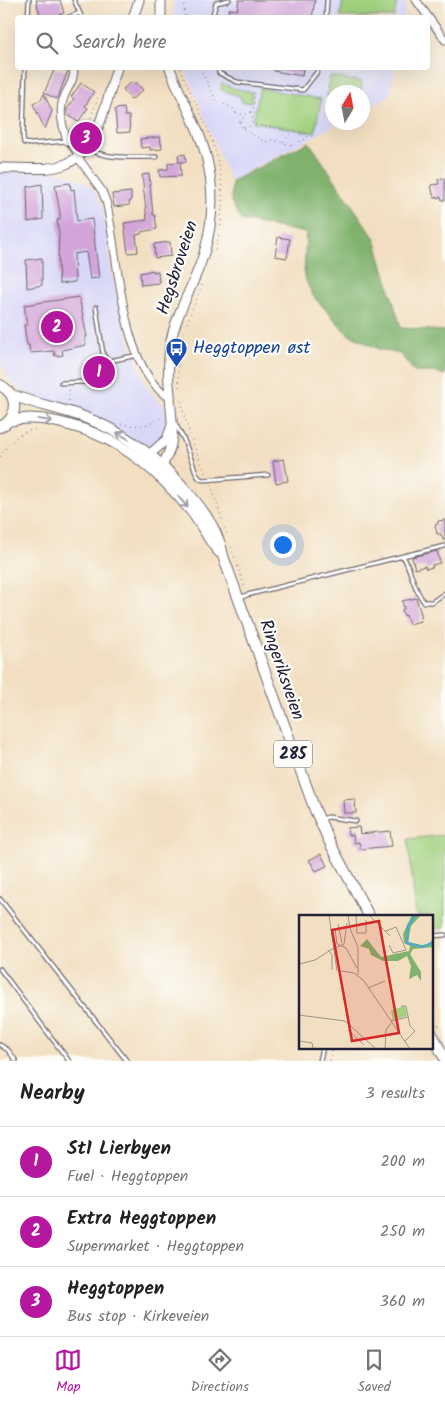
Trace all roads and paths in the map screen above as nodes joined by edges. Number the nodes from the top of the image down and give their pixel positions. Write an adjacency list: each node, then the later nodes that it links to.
1 (29, 0): 10 (lane)
2 (74, 0): 9 (lane)
3 (139, 0): 12 (street)
4 (161, 0): 13 (street)
5 (182, 0): 14 (path)
6 (229, 0): 15 (lane)
7 (327, 0): 16 (lane)
8 (416, 0): 17 (street)
9 (80, 13): 11 (lane)
10 (28, 15)
11 (74, 15)
12 (134, 15)
13 (161, 15)
14 (184, 15)
15 (213, 15)
16 (326, 15)
17 (427, 15)
18 (430, 19): 19 (street)
19 (445, 40)
20 (25, 70): 36 (lane)
21 (74, 70): 36 (street)
22 (116, 70): 38 (street)
23 (171, 70): 49 (street, Hegsbroveien)
24 (201, 70): 30 (path)
25 (219, 70): 27 (lane)
26 (318, 70): 27 (lane)
27 (256, 84): 29 (path)
28 (100, 93): 39 (path)
29 (254, 111): 31 (path); 33 (path)
30 (236, 113): 31 (path); 32 (path)
31 (244, 114): 32 (path)
32 (240, 123): 34 (path)
33 (252, 124): 34 (path); 35 (path)
34 (244, 129): 37 (path)
35 (292, 131): 37 (path); 37 (path)
36 (66, 141): 39 (lane)
37 (282, 143)
38 (86, 148): 39 (street); 40 (lane)
39 (74, 152): 41 (street); 43 (street)
40 (156, 157)
41 (0, 168)
42 (96, 307): 44 (lane)
43 (138, 355): 44 (lane); 49 (street)
44 (110, 361): 46 (lane)
45 (61, 383): 46 (lane)
46 (68, 383): 51 (path)
47 (0, 384): 48 (main road, 285)
48 (12, 395): 51 (main road, Ringeriksveien / 285); 54 (main road, 285)
49 (170, 395): 52 (street, Hegsbroveien)
50 (180, 396): 61 (path)
51 (70, 407): 56 (main road, Ringeriksveien / 285, one-way to 51)
52 (170, 419): 53 (path); 56 (street); 58 (street, Hegsbroveien); 61 (lane)
53 (118, 423)
54 (4, 424): 59 (main road, Ringeriksveien / 285, one-way to 59)
55 (40, 429): 57 (path)
56 (150, 454): 58 (main road, Ringeriksveien / 285); 59 (street)
57 (0, 457)
58 (162, 464): 59 (street); 63 (main road, Ringeriksveien / 285)
59 (149, 467): 63 (main road, Ringeriksveien / 285, one-way to 63)
60 (268, 475): 61 (lane)
61 (208, 479): 66 (path)
62 (445, 546): 64 (lane)
63 (223, 556): 66 (main road, Ringeriksveien / 285)
64 (403, 556): 65 (lane); 66 (lane)
65 (445, 593)
66 (243, 596): 67 (main road, Ringeriksveien / 285)
67 (319, 820): 68 (lane); 70 (main road, Ringeriksveien / 285)
68 (356, 821)
69 (0, 899): 81 (lane)
70 (367, 915)
71 (445, 934): 72 (lane)
72 (432, 936)
73 (0, 968): 80 (lane)
74 (432, 1034): 78 (main road)
75 (0, 1045): 79 (lane)
76 (323, 1048): 82 (lane)
77 (333, 1048): 83 (path)
78 (445, 1059)
79 (16, 1061)
80 (69, 1061)
81 (126, 1061)
82 (320, 1061)
83 (330, 1061)

